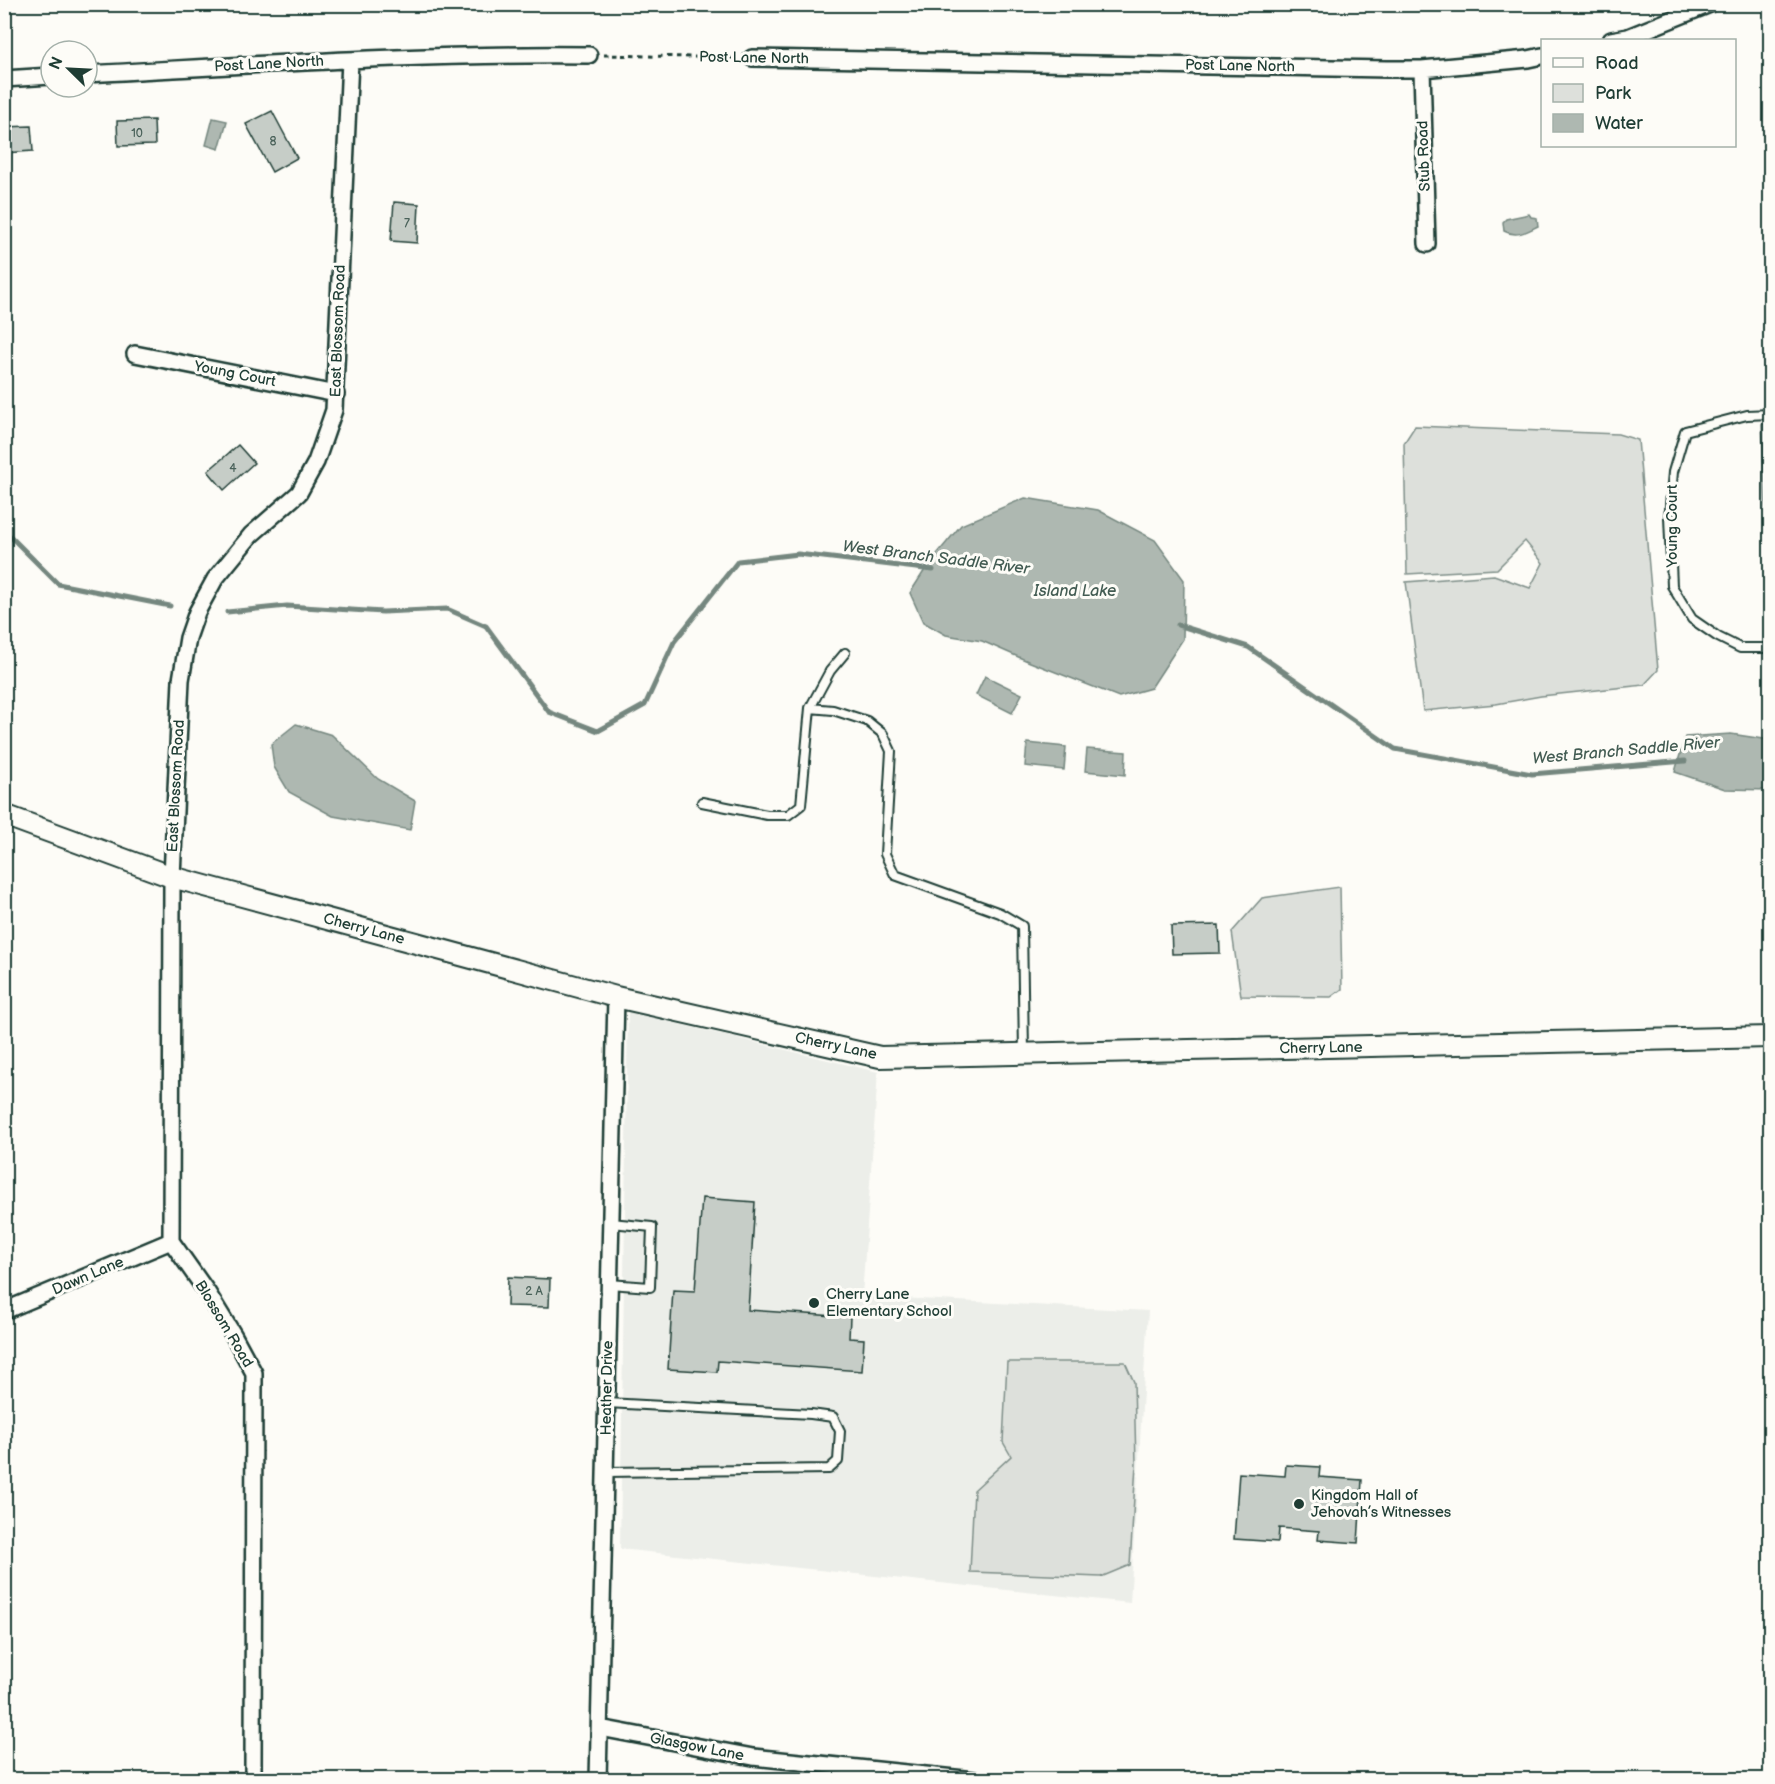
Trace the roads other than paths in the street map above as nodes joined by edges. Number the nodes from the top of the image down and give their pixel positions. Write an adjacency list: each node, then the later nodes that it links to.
1 (1710, 4): 2 (street)
2 (1617, 39)
3 (589, 55): 6 (street, Post Lane North)
4 (1541, 56): 7 (street, Post Lane North)
5 (752, 58): 7 (street, Post Lane North)
6 (350, 60): 8 (street, Post Lane North); 13 (street, East Blossom Road)
7 (1422, 69): 11 (street, Stub Road)
8 (99, 73)
9 (39, 77): 10 (street)
10 (4, 79)
11 (1427, 244)
12 (135, 354): 13 (street, Young Court)
13 (336, 394): 20 (street, East Blossom Road)
14 (1770, 414): 15 (lane, Young Court)
15 (1770, 648)
16 (845, 653): 17 (lane)
17 (810, 708): 18 (lane); 23 (lane)
18 (702, 802)
19 (4, 815): 20 (street, Cherry Lane)
20 (172, 877): 21 (street, Cherry Lane); 25 (street)
21 (616, 997): 23 (street, Cherry Lane); 24 (street, Heather Drive)
22 (1770, 1037): 23 (street, Cherry Lane)
23 (1024, 1054)
24 (611, 1223): 26 (street, Heather Drive); 26 (lane)
25 (171, 1241): 27 (street, Dawn Lane); 31 (street, Blossom Road)
26 (609, 1284): 28 (street, Heather Drive)
27 (4, 1311)
28 (607, 1403): 29 (street, Heather Drive); 29 (lane)
29 (606, 1472): 30 (street, Heather Drive)
30 (600, 1728): 32 (street, Heather Drive); 33 (street, Glasgow Lane)
31 (253, 1779)
32 (598, 1779)
33 (974, 1779)

